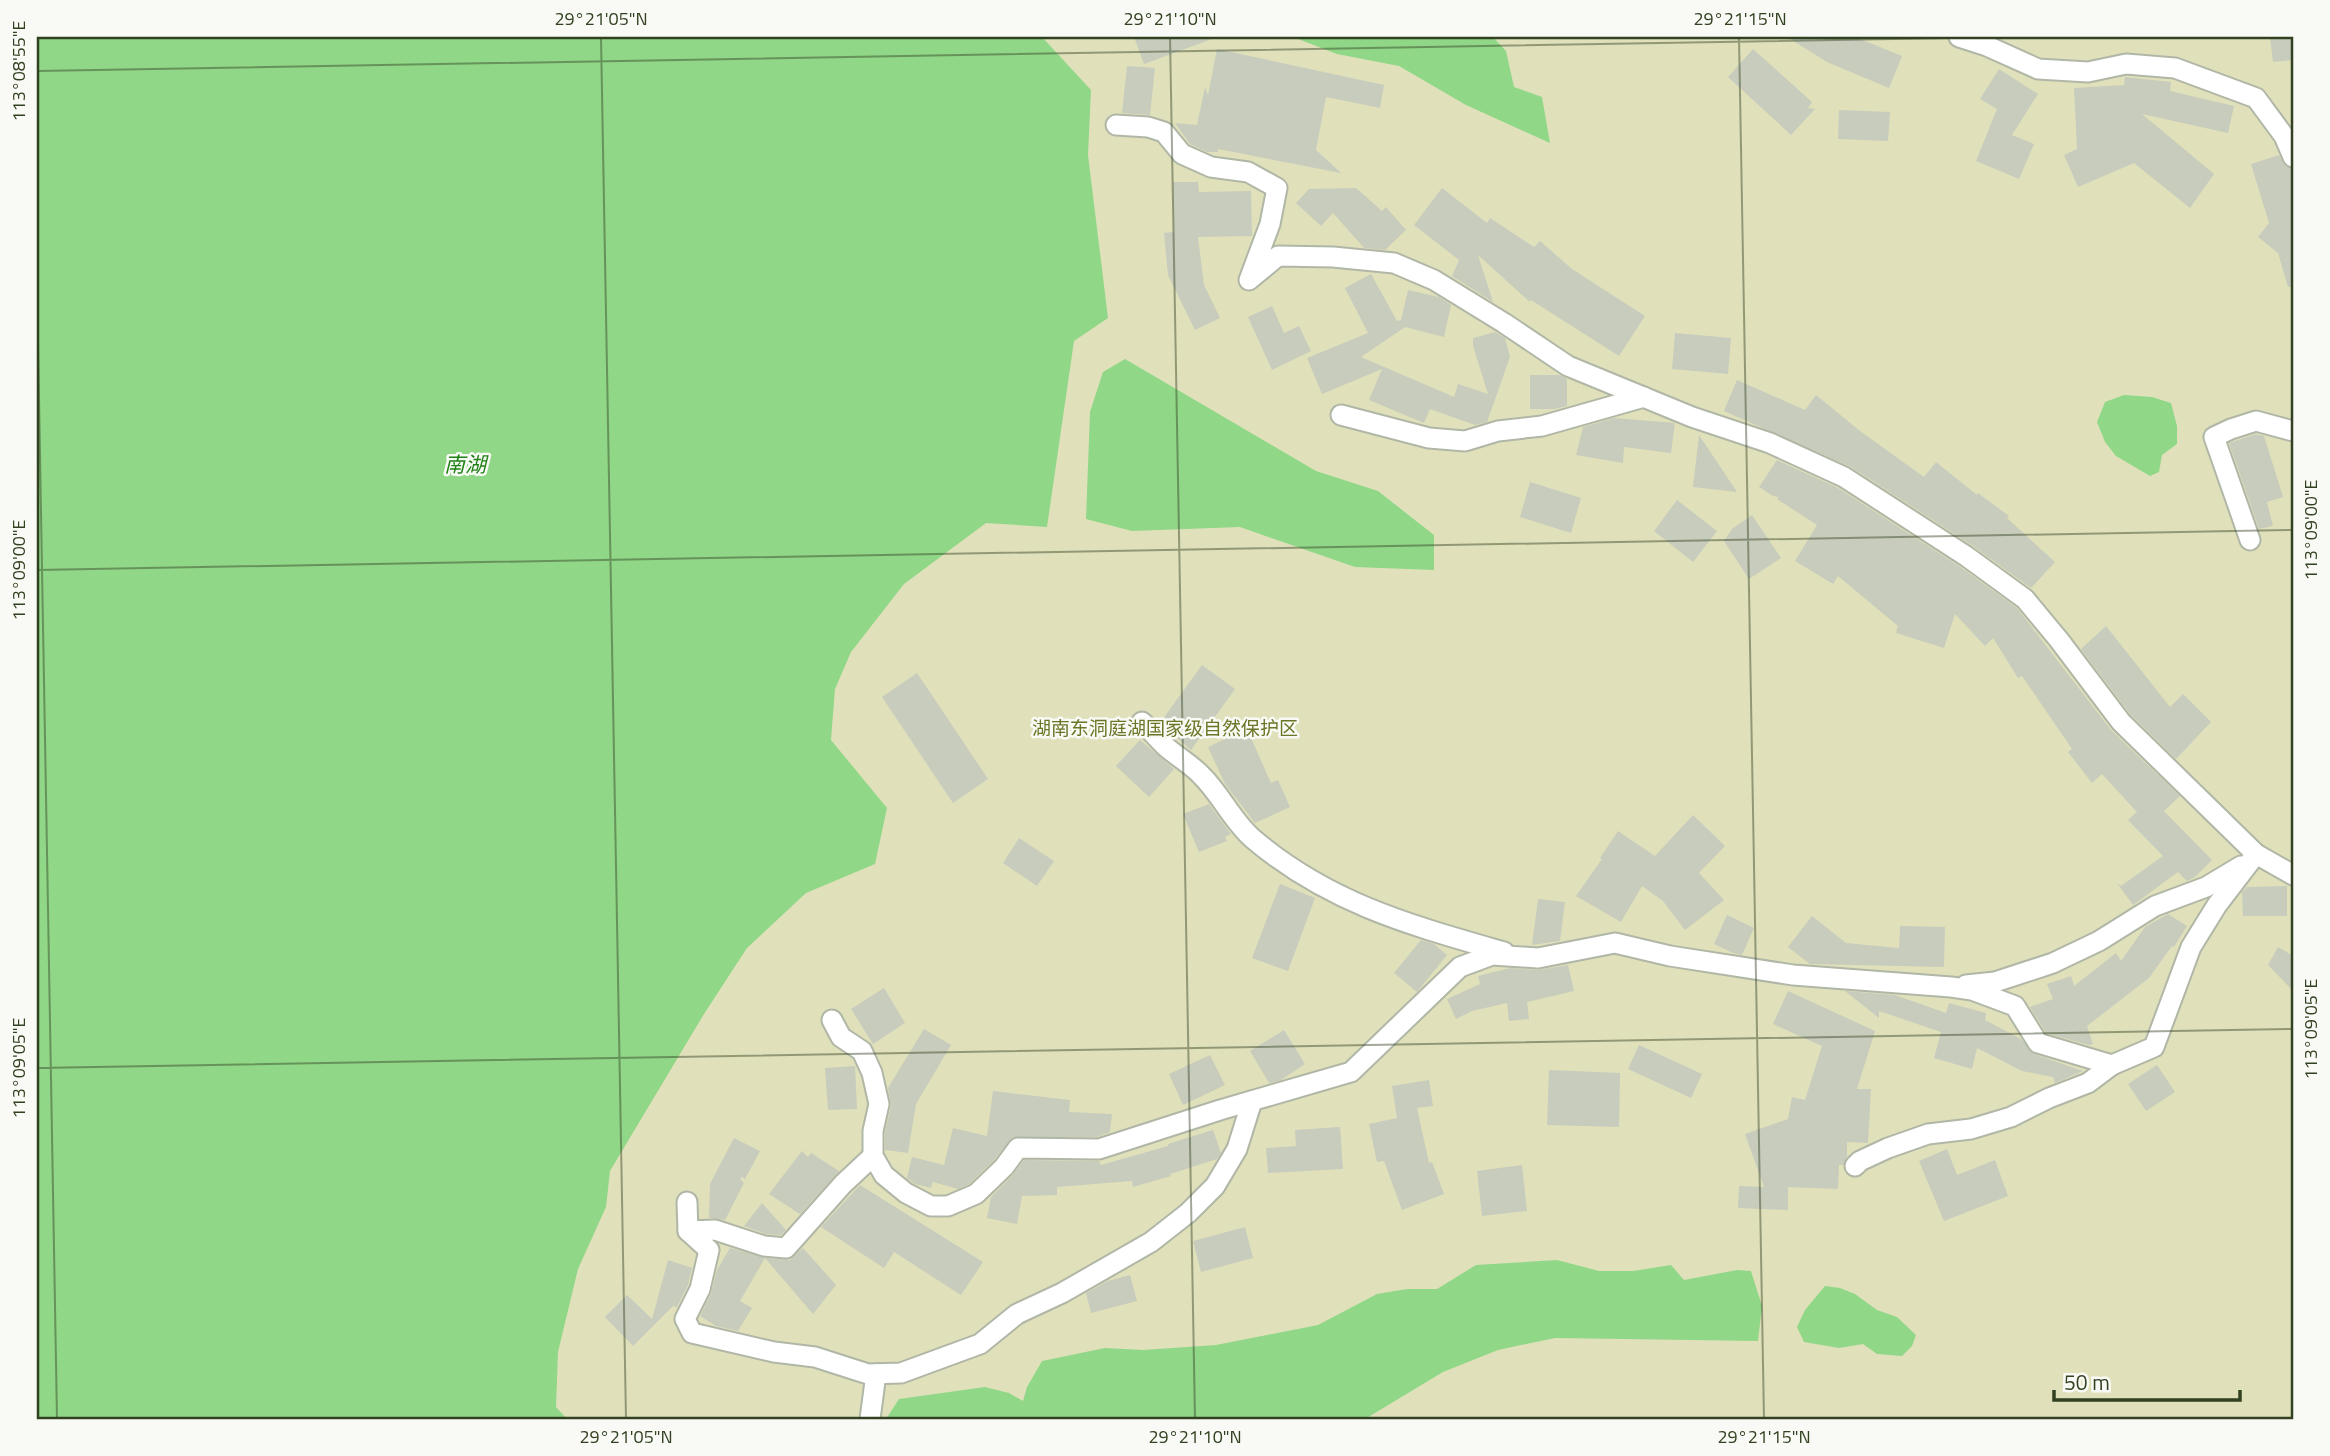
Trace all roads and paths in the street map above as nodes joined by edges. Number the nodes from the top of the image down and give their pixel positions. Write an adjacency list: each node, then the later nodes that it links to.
1 (1959, 37): 3 (street)
2 (1116, 125): 4 (street)
3 (2293, 157)
4 (1644, 397): 5 (street); 9 (street)
5 (1341, 415)
6 (2293, 431): 7 (street)
7 (2250, 540)
8 (1142, 722): 11 (street)
9 (2254, 857): 10 (street); 12 (street); 14 (street)
10 (2293, 875)
11 (1518, 956): 12 (street); 15 (street)
12 (1951, 987): 14 (street)
13 (832, 1020): 16 (street)
14 (2112, 1065): 17 (street)
15 (1252, 1101): 16 (street); 20 (street)
16 (873, 1156): 19 (street)
17 (1855, 1166)
18 (687, 1202): 19 (street)
19 (688, 1231): 20 (street)
20 (876, 1374): 21 (street)
21 (870, 1419)

